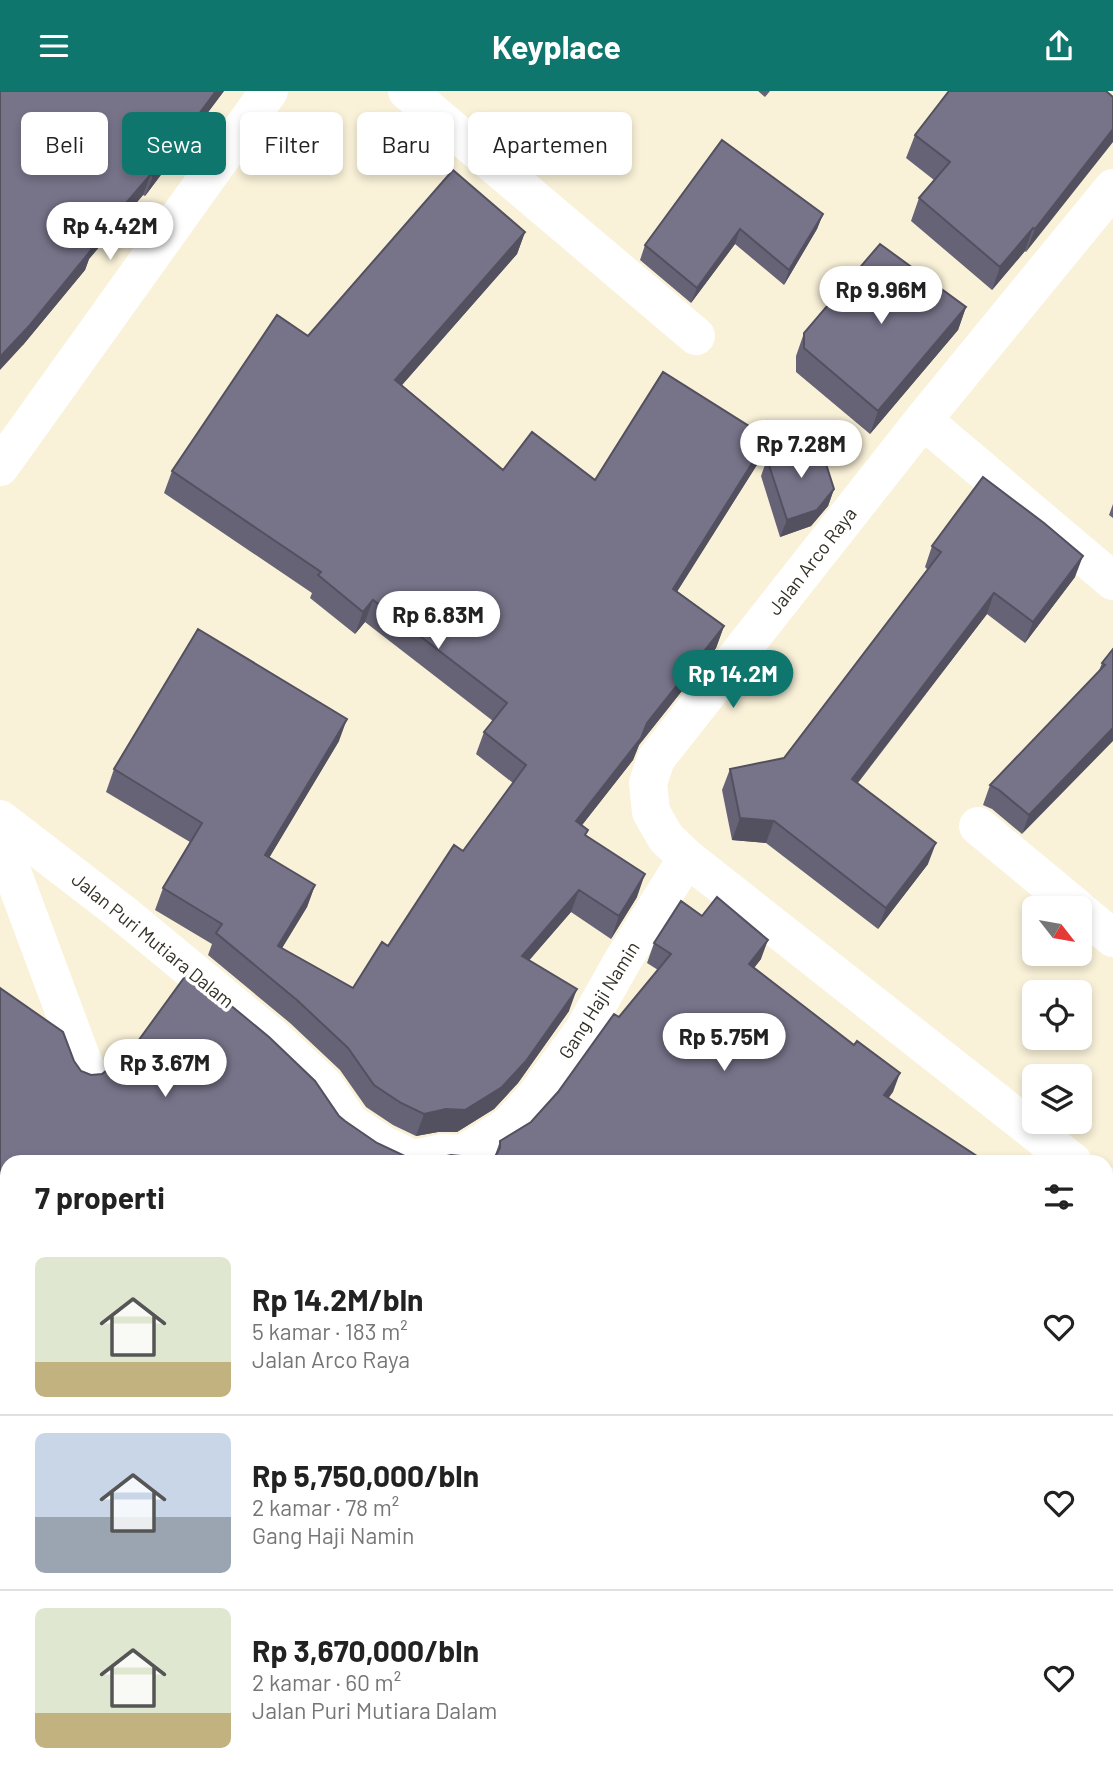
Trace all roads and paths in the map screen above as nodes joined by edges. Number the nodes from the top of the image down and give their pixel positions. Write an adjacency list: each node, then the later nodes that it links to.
1 (269, 91): 6 (street)
2 (407, 91): 4 (street)
3 (1113, 188): 5 (street, Jalan Arco Raya)
4 (696, 336)
5 (923, 420): 7 (street); 11 (street, Jalan Arco Raya)
6 (0, 467)
7 (1113, 581)
8 (0, 819): 16 (street, Jalan Puri Mutiara Dalam)
9 (978, 826): 12 (street)
10 (0, 853): 15 (street)
11 (687, 857): 19 (street, Gang Haji Namin); 20 (street, Jalan Arco Raya)
12 (1061, 896)
13 (1092, 921): 14 (street)
14 (1113, 938)
15 (87, 1073)
16 (404, 1155)
17 (432, 1155): 18 (street, Jalan Puri Mutiara Dalam)
18 (452, 1155)
19 (472, 1155)
20 (1064, 1155)

